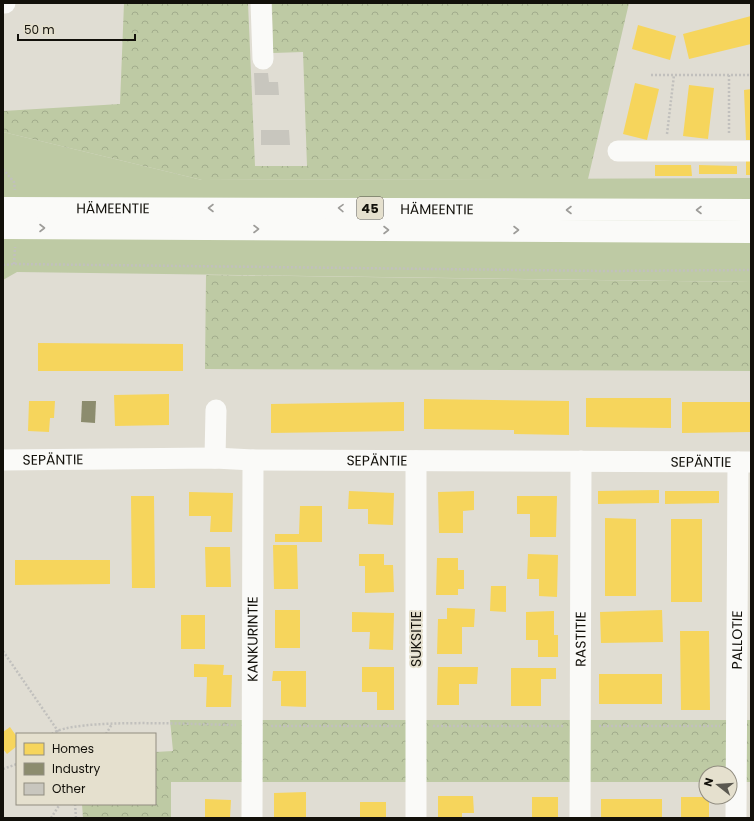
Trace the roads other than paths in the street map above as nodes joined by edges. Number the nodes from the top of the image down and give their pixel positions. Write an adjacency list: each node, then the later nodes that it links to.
1 (261, 3): 2 (street)
2 (263, 59)
3 (618, 151): 4 (street)
4 (751, 151)
5 (9, 201): 6 (main road, HÄMEENTIE / 45, one-way to 5)
6 (751, 210)
7 (751, 232): 8 (main road, HÄMEENTIE / 45, one-way to 7)
8 (9, 235)
9 (216, 410): 10 (street)
10 (215, 458): 11 (street, SEPÄNTIE); 12 (street, SEPÄNTIE)
11 (3, 460)
12 (253, 460): 13 (street, SEPÄNTIE); 16 (street, KANKURINTIE)
13 (416, 461): 14 (street, SEPÄNTIE); 17 (street, SUKSITIE)
14 (581, 461): 15 (street, SEPÄNTIE); 18 (street, RASTITIE)
15 (745, 462): 19 (street, PALLOTIE)
16 (252, 818)
17 (416, 818)
18 (580, 818)
19 (736, 818)

